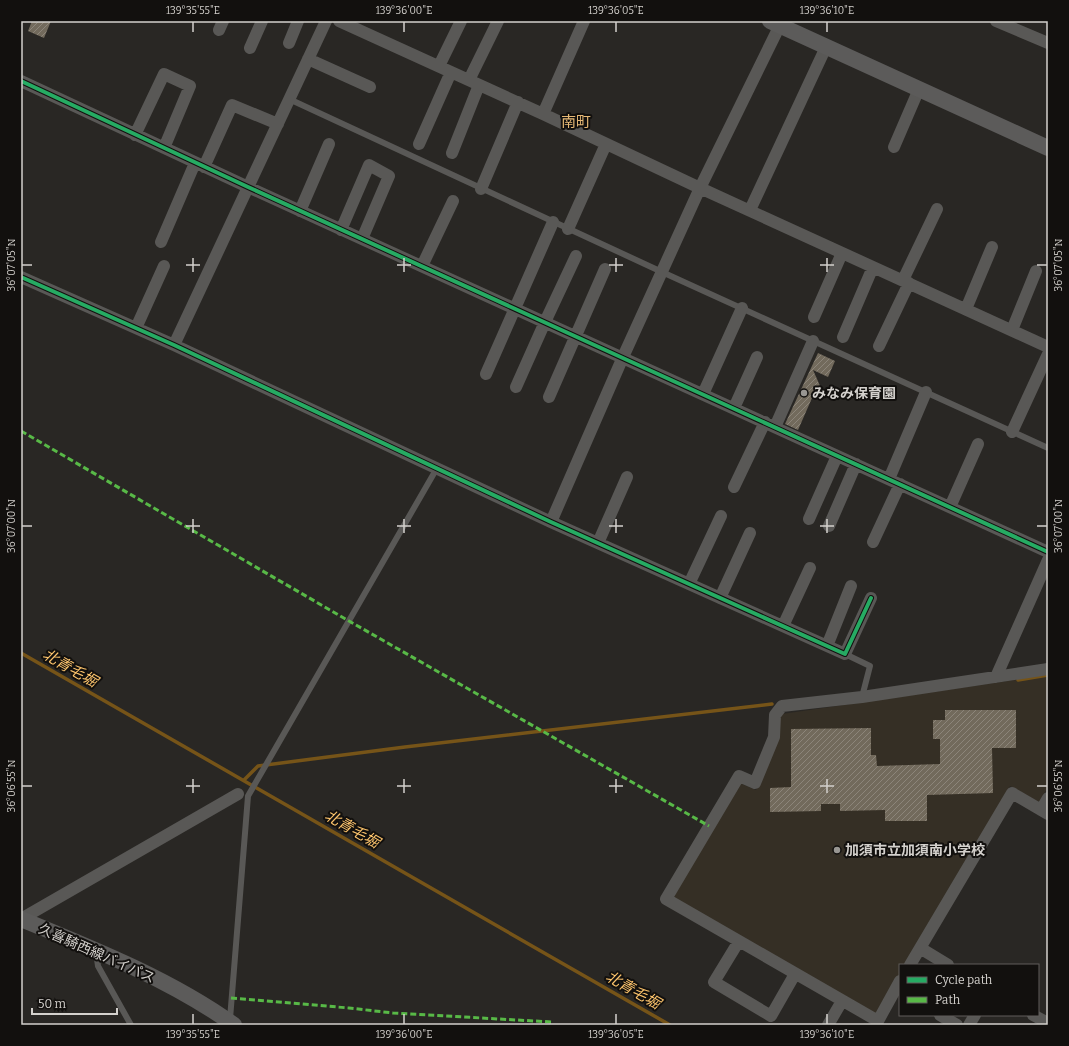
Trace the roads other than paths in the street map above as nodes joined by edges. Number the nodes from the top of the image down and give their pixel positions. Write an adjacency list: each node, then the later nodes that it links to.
1 (262, 21): 13 (street)
2 (298, 21): 10 (street)
3 (326, 21): 14 (street)
4 (339, 21): 15 (street)
5 (462, 21): 15 (street)
6 (498, 21): 18 (street)
7 (584, 21): 23 (street)
8 (996, 21): 11 (street)
9 (777, 23): 12 (street); 36 (street)
10 (289, 43)
11 (1048, 43)
12 (826, 47): 20 (street); 39 (street)
13 (250, 48)
14 (308, 59): 19 (street); 21 (street)
15 (439, 66): 16 (street)
16 (451, 72): 18 (street); 27 (street)
17 (21, 81): 25 (street)
18 (474, 82): 22 (street); 32 (street)
19 (370, 87)
20 (919, 89): 29 (street); 31 (street)
21 (290, 99): 24 (street); 35 (lane)
22 (518, 102): 23 (street); 35 (street)
23 (543, 114): 28 (street)
24 (278, 124): 33 (street); 34 (street)
25 (135, 135): 30 (street); 30 (street)
26 (329, 144): 40 (street)
27 (419, 144)
28 (606, 144): 36 (street); 42 (street)
29 (894, 147)
30 (164, 148): 33 (street)
31 (1048, 148)
32 (452, 153)
33 (200, 165): 34 (street); 45 (street)
34 (248, 187): 40 (street); 67 (street)
35 (481, 188): 41 (lane)
36 (700, 188): 39 (street); 53 (street)
37 (453, 201): 50 (street)
38 (937, 209): 56 (street)
39 (750, 210): 47 (street)
40 (300, 211): 43 (street)
41 (553, 222): 42 (lane); 57 (street)
42 (568, 229): 53 (lane)
43 (341, 230): 44 (street); 44 (street)
44 (362, 239): 50 (street)
45 (161, 242)
46 (992, 247): 59 (street)
47 (842, 253): 51 (street); 60 (street)
48 (576, 256): 61 (street)
49 (164, 266): 62 (street)
50 (422, 266): 57 (street)
51 (873, 267): 56 (street); 65 (street)
52 (605, 269): 64 (street)
53 (662, 272): 58 (lane); 72 (street)
54 (1036, 272): 63 (street)
55 (21, 276): 62 (street)
56 (906, 282): 59 (street); 68 (street)
57 (515, 308): 61 (street); 73 (street)
58 (742, 308): 66 (lane); 76 (street)
59 (966, 309): 63 (street)
60 (814, 317)
61 (545, 322): 64 (street); 74 (street)
62 (136, 328): 67 (street)
63 (1012, 330): 69 (street)
64 (576, 336): 72 (street); 77 (street)
65 (843, 337)
66 (813, 341): 75 (lane); 79 (street)
67 (174, 345): 85 (street)
68 (879, 346)
69 (1048, 347)
70 (1048, 354): 80 (street)
71 (757, 357): 78 (street)
72 (623, 358): 76 (street); 92 (street)
73 (486, 374)
74 (516, 387)
75 (926, 392): 80 (lane); 87 (street)
76 (703, 394): 78 (street)
77 (549, 397)
78 (734, 408): 79 (street)
79 (770, 425): 83 (street); 88 (street)
80 (1012, 432): 82 (lane)
81 (978, 444): 89 (street)
82 (1048, 448)
83 (837, 456): 84 (street); 91 (street)
84 (856, 464): 87 (street); 93 (street)
85 (437, 468): 92 (street); 110 (lane)
86 (627, 477): 96 (street)
87 (894, 482): 89 (street); 95 (street)
88 (734, 487)
89 (950, 507): 97 (street)
90 (721, 516): 100 (street)
91 (809, 519)
92 (551, 522): 96 (street)
93 (829, 526)
94 (750, 533): 102 (street)
95 (873, 542)
96 (598, 543): 100 (street)
97 (1048, 552)
98 (1048, 560): 108 (street)
99 (810, 568): 104 (street)
100 (689, 584): 102 (street)
101 (852, 586): 105 (street)
102 (720, 598): 104 (street)
103 (871, 598): 106 (street)
104 (783, 626): 105 (street)
105 (827, 646): 106 (street)
106 (845, 654): 109 (lane)
107 (1048, 670): 108 (street)
108 (996, 677): 109 (street)
109 (862, 697): 114 (street)
110 (245, 794): 113 (street); 126 (lane)
111 (1048, 798): 112 (street)
112 (1044, 812): 115 (street)
113 (21, 919): 116 (street, 久喜騎西線バイパス)
114 (739, 941): 119 (street); 119 (street)
115 (920, 948): 117 (street); 118 (street)
116 (100, 952): 126 (street, 久喜騎西線バイパス); 127 (lane)
117 (911, 964)
118 (946, 964)
119 (795, 974): 121 (street)
120 (898, 988): 121 (street)
121 (842, 1001): 128 (street)
122 (942, 1016): 129 (street)
123 (974, 1016): 130 (street)
124 (1035, 1016): 125 (street)
125 (1048, 1023)
126 (231, 1024)
127 (131, 1025)
128 (828, 1025)
129 (957, 1025)
130 (969, 1025)

